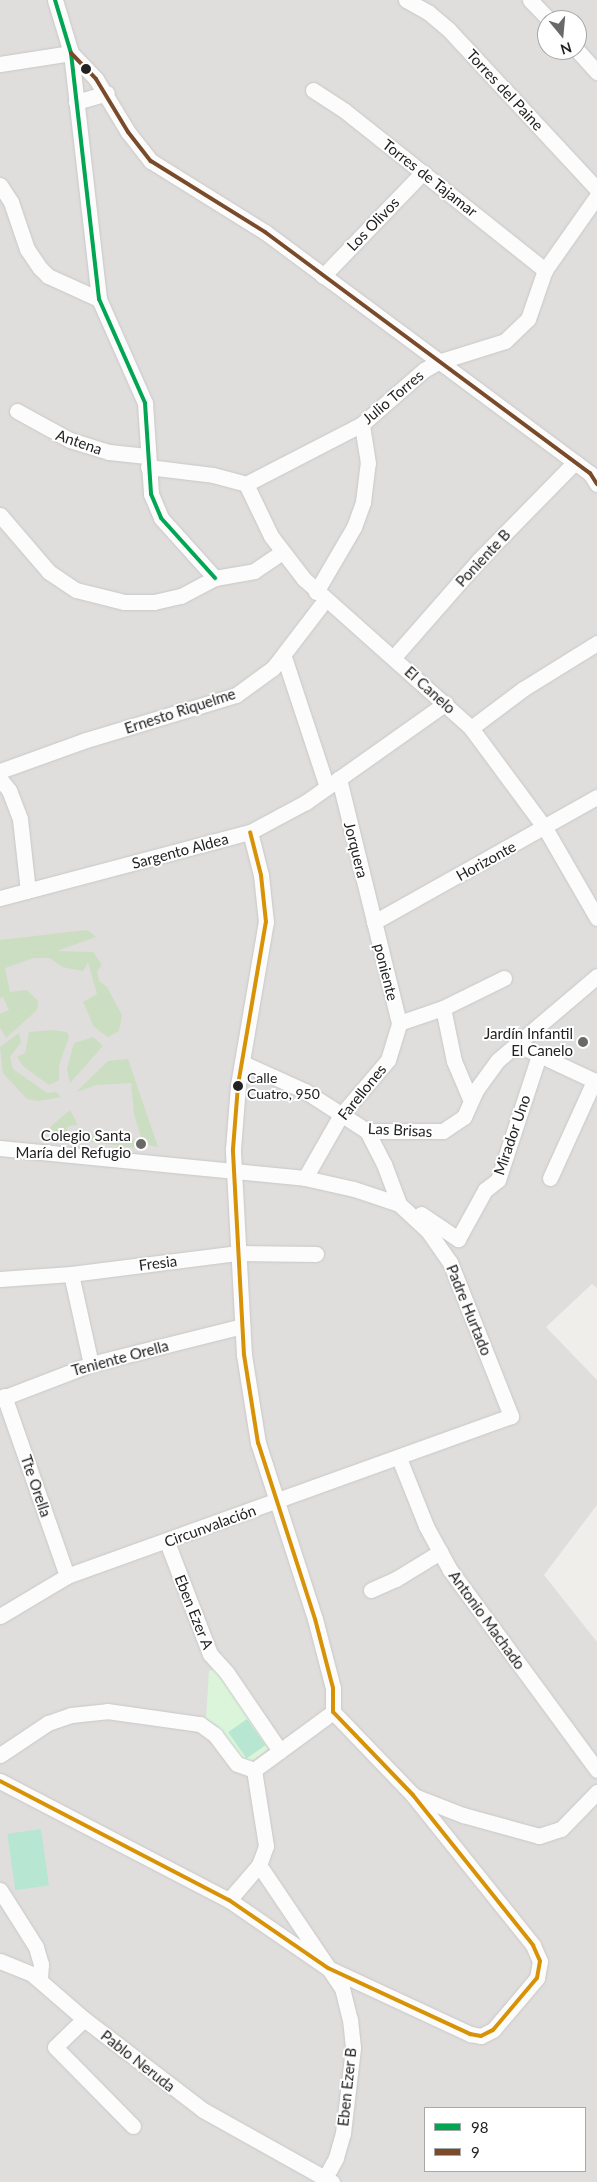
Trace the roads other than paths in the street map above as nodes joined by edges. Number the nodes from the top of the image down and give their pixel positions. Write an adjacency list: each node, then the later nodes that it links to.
1 (55, 0): 5 (street)
2 (406, 0): 14 (street, Torres del Paine)
3 (530, 0): 4 (street)
4 (540, 10)
5 (71, 53): 7 (street); 10 (street); 11 (street)
6 (586, 60): 8 (street)
7 (0, 64)
8 (597, 72)
9 (313, 90): 12 (street, Torres de Tajamar)
10 (107, 93): 11 (street); 17 (street)
11 (76, 102): 18 (street)
12 (423, 172): 16 (street, Torres de Tajamar); 17 (street, Los Olivos)
13 (0, 185): 18 (street)
14 (597, 189)
15 (597, 196): 16 (street, Julio Torres)
16 (545, 270): 19 (street, Julio Torres)
17 (323, 276): 19 (street)
18 (99, 299): 22 (street)
19 (438, 362): 21 (street, Julio Torres); 23 (street)
20 (17, 411): 22 (street, Antena)
21 (362, 424): 25 (street, Julio Torres); 29 (street, Ernesto Riquelme)
22 (148, 462): 25 (street); 28 (street)
23 (575, 462): 24 (street); 32 (street, Poniente B)
24 (595, 478)
25 (246, 484): 27 (street, El Canelo)
26 (0, 515): 28 (street)
27 (282, 552): 28 (street); 29 (street, El Canelo)
28 (215, 578)
29 (321, 596): 31 (street, Ernesto Riquelme); 32 (street, El Canelo)
30 (597, 643): 34 (street)
31 (284, 657): 35 (street, Ernesto Riquelme); 37 (street, Jorquera)
32 (394, 657): 33 (street, El Canelo)
33 (446, 703): 34 (street, El Canelo); 37 (street, Sargento Aldea)
34 (471, 728): 39 (street, El Canelo)
35 (0, 771)
36 (0, 779): 41 (street)
37 (333, 782): 40 (street, Sargento Aldea); 44 (street, Jorquera)
38 (597, 797): 39 (street, Horizonte)
39 (545, 828): 43 (street, El Canelo); 44 (street, Horizonte)
40 (250, 832): 41 (street, Sargento Aldea); 51 (street)
41 (28, 891): 42 (street, Sargento Aldea)
42 (0, 898)
43 (597, 915)
44 (374, 922): 48 (street, poniente)
45 (597, 976): 49 (street, Las Brisas)
46 (504, 978): 47 (street)
47 (443, 1008): 48 (street); 53 (street)
48 (399, 1023): 54 (street, Farellones)
49 (516, 1044): 50 (street); 53 (street, Las Brisas)
50 (539, 1055): 52 (street); 60 (street, Mirador Uno)
51 (243, 1063): 54 (street, Las Brisas); 57 (street)
52 (596, 1082): 59 (street)
53 (471, 1101): 55 (street, Las Brisas)
54 (342, 1115): 55 (street, Las Brisas); 58 (street, Farellones)
55 (367, 1132): 60 (street)
56 (0, 1148): 57 (street, Padre Hurtado)
57 (234, 1171): 58 (street, Padre Hurtado); 61 (street)
58 (305, 1178): 60 (street, Padre Hurtado)
59 (550, 1178)
60 (405, 1209): 68 (street, Padre Hurtado)
61 (237, 1252): 62 (street, Fresia); 63 (street, Fresia); 65 (street)
62 (316, 1254)
63 (71, 1274): 64 (street, Fresia); 66 (street)
64 (0, 1279)
65 (242, 1326): 66 (street, Teniente Orella); 70 (street)
66 (91, 1364): 67 (street, Teniente Orella)
67 (2, 1397): 73 (street, Tte Orella)
68 (511, 1416): 69 (street, Circunvalación)
69 (398, 1458): 70 (street, Circunvalación); 72 (street, Antonio Machado)
70 (276, 1502): 71 (street, Circunvalación); 76 (street)
71 (167, 1542): 73 (street, Circunvalación); 77 (street, Eben Ezer A)
72 (440, 1552): 74 (street); 80 (street, Antonio Machado)
73 (67, 1576): 75 (street, Circunvalación)
74 (371, 1590)
75 (0, 1616)
76 (333, 1712): 77 (street); 83 (street)
77 (280, 1751): 79 (street)
78 (0, 1755): 79 (street)
79 (254, 1770): 84 (street)
80 (597, 1770)
81 (0, 1781): 86 (street, Eben Ezer B)
82 (597, 1792): 83 (street)
83 (413, 1796): 88 (street, Eben Ezer B)
84 (259, 1865): 86 (street); 88 (street, Eben Ezer B)
85 (0, 1890): 89 (street)
86 (229, 1900): 88 (street, Eben Ezer B)
87 (0, 1961): 89 (street, Pablo Neruda)
88 (328, 1968): 92 (street, Eben Ezer B)
89 (40, 1980): 90 (street, Pablo Neruda)
90 (84, 2019): 91 (street); 92 (street, Pablo Neruda)
91 (133, 2126)
92 (328, 2180)

